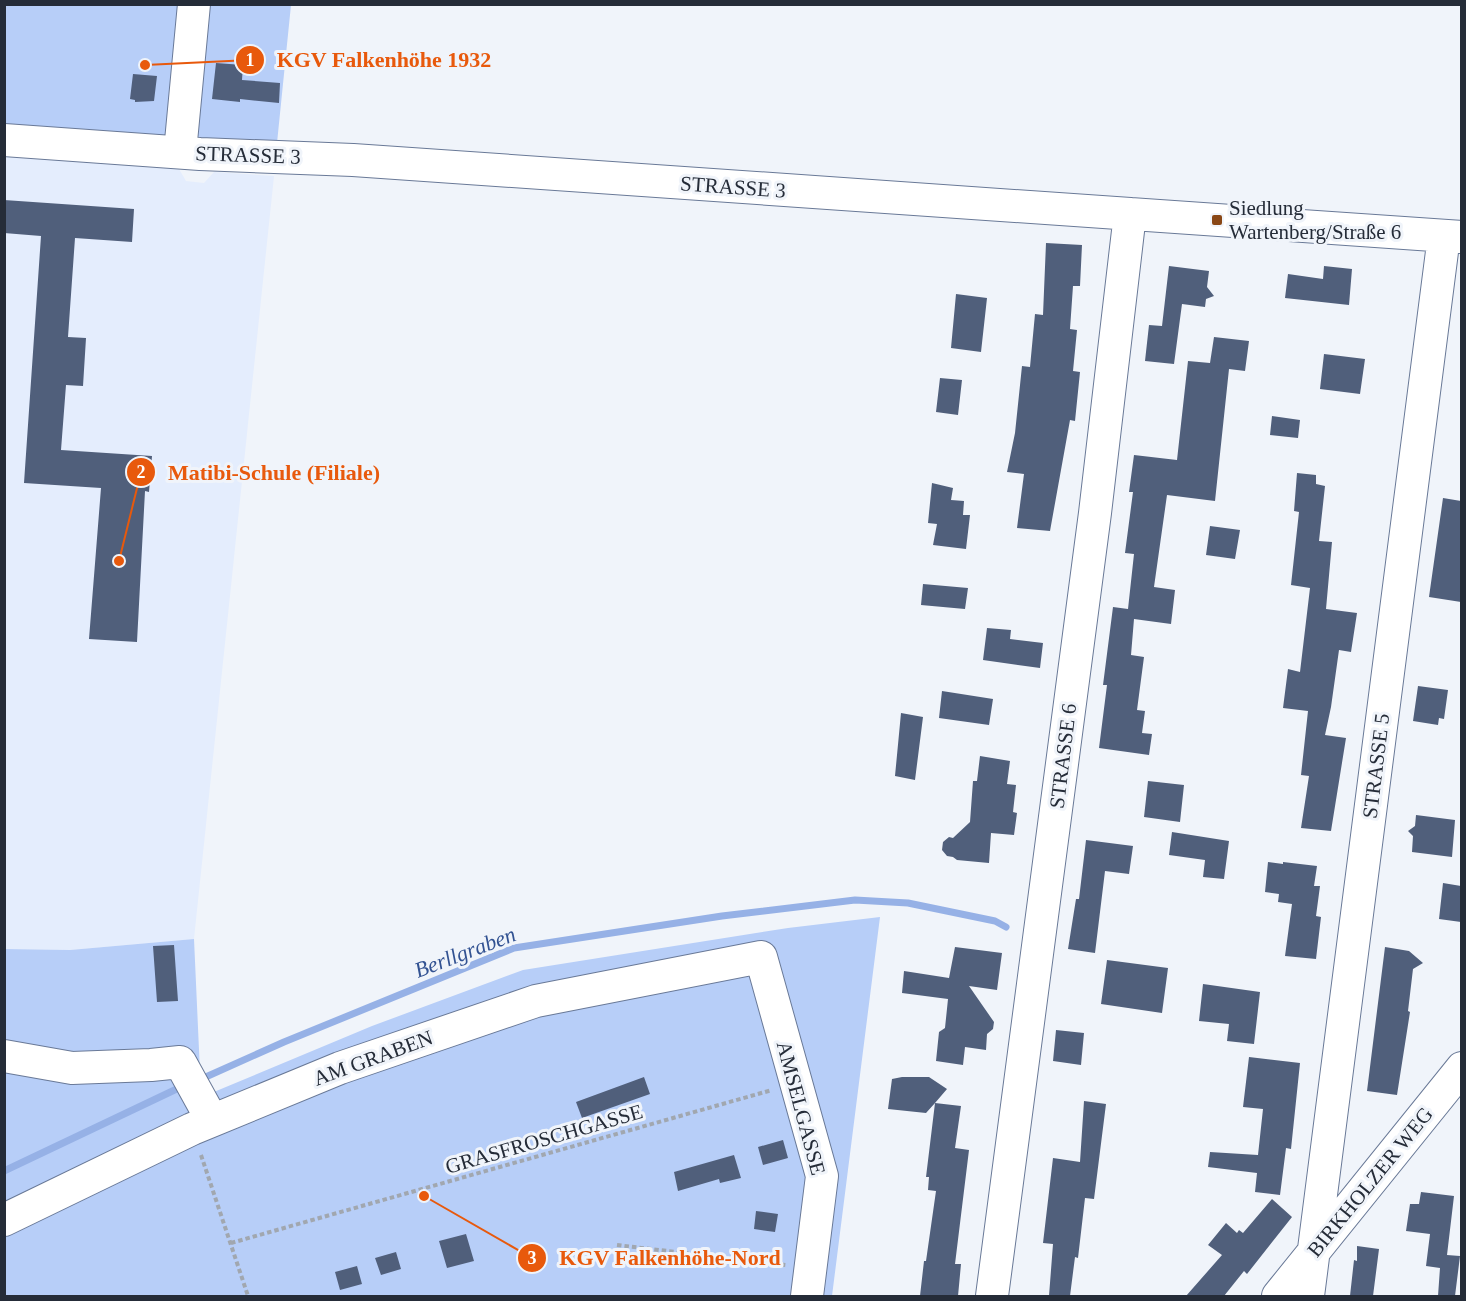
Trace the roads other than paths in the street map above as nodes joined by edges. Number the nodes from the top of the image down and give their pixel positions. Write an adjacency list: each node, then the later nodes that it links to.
1 (194, 4): 3 (street)
2 (4, 140): 3 (street, STRASSE 3)
3 (180, 152): 4 (street, STRASSE 3)
4 (1130, 214): 5 (street, STRASSE 3); 13 (street, STRASSE 6)
5 (1453, 236): 11 (street, STRASSE 5)
6 (761, 957): 9 (street, AM GRABEN); 12 (street, AMSELGASSE)
7 (4, 1056): 9 (street)
8 (1461, 1068): 11 (street, BIRKHOLZER WEG)
9 (202, 1124): 10 (street, AM GRABEN)
10 (4, 1220)
11 (1313, 1253): 14 (street, BIRKHOLZER WEG); 15 (street, STRASSE 5)
12 (809, 1282)
13 (992, 1296)
14 (1278, 1296)
15 (1308, 1296)

